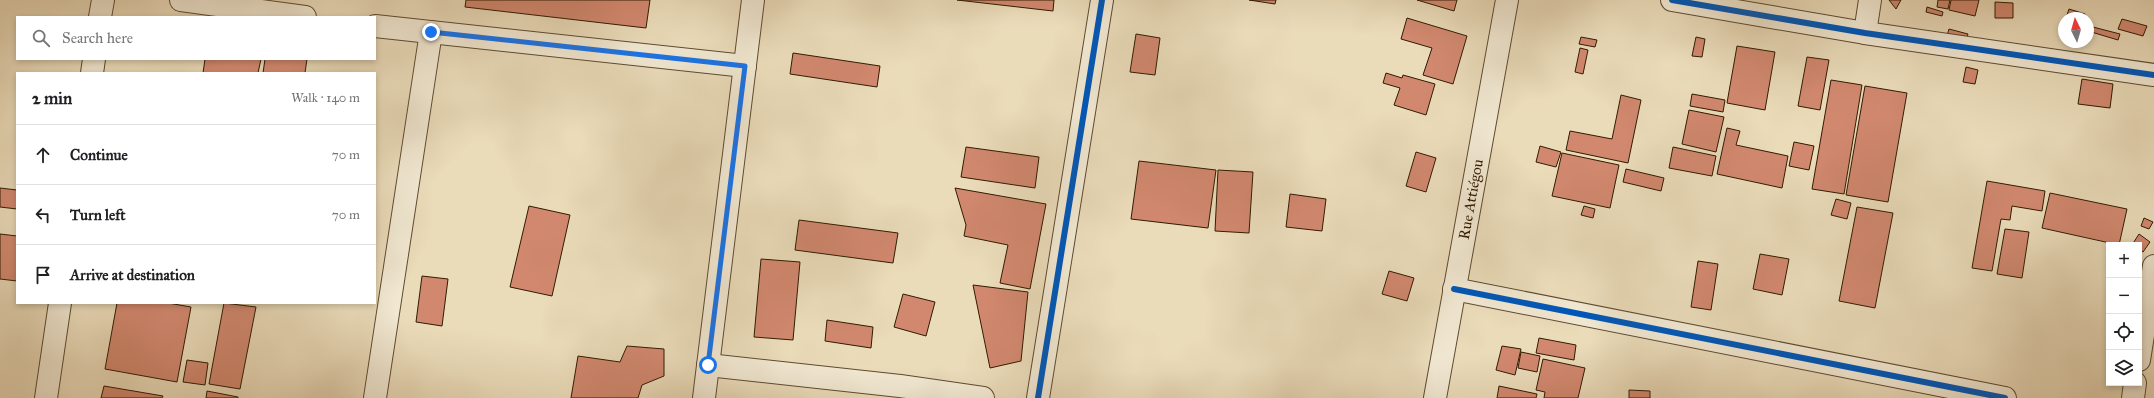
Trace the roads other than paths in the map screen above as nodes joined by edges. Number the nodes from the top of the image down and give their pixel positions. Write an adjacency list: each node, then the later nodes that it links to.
1 (103, 0): 8 (street)
2 (181, 0): 9 (street)
3 (753, 0): 14 (street)
4 (1102, 0): 27 (street)
5 (1506, 0): 18 (street, Rue Attiégou)
6 (1672, 0): 12 (street)
7 (1870, 0): 12 (street)
8 (100, 16)
9 (298, 16)
10 (376, 26): 11 (street)
11 (431, 32): 14 (street); 24 (street)
12 (1865, 34): 16 (street)
13 (94, 60): 15 (street)
14 (745, 66): 21 (street)
15 (92, 72)
16 (2154, 75)
17 (2154, 266): 20 (street)
18 (1454, 289): 28 (street, Rue Attiégou); 29 (street)
19 (60, 304): 23 (street)
20 (2141, 350)
21 (708, 365): 25 (street); 26 (street)
22 (2135, 386): 30 (street)
23 (46, 398)
24 (375, 398)
25 (704, 398)
26 (983, 398)
27 (1038, 398)
28 (1435, 398)
29 (2005, 398)
30 (2133, 398)

